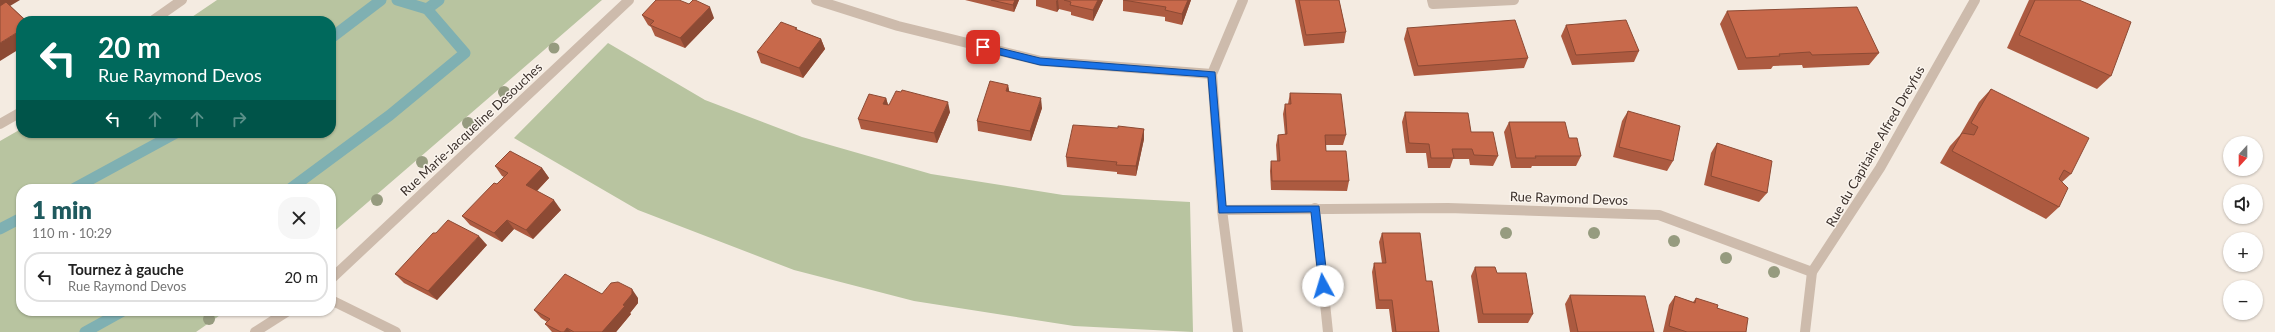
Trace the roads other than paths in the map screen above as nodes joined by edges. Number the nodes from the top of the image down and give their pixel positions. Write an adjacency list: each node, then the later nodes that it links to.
1 (182, 0): 8 (street)
2 (629, 0): 15 (street, Rue Marie-Jacqueline Desouches)
3 (816, 0): 9 (street)
4 (1243, 0): 9 (street)
5 (1432, 0): 6 (street)
6 (1514, 0)
7 (1975, 0): 14 (street, Rue du Capitaine Alfred Dreyfus)
8 (159, 16)
9 (1212, 74): 13 (street)
10 (16, 115): 11 (street)
11 (0, 124)
12 (1315, 208): 13 (street, Rue Raymond Devos); 14 (street, Rue Raymond Devos); 21 (street)
13 (1222, 210): 20 (street)
14 (1812, 272): 22 (street, Rue du Capitaine Alfred Dreyfus)
15 (336, 274)
16 (336, 302): 19 (street)
17 (280, 316): 18 (street)
18 (255, 332)
19 (396, 332)
20 (1238, 332)
21 (1328, 332)
22 (1805, 332)

